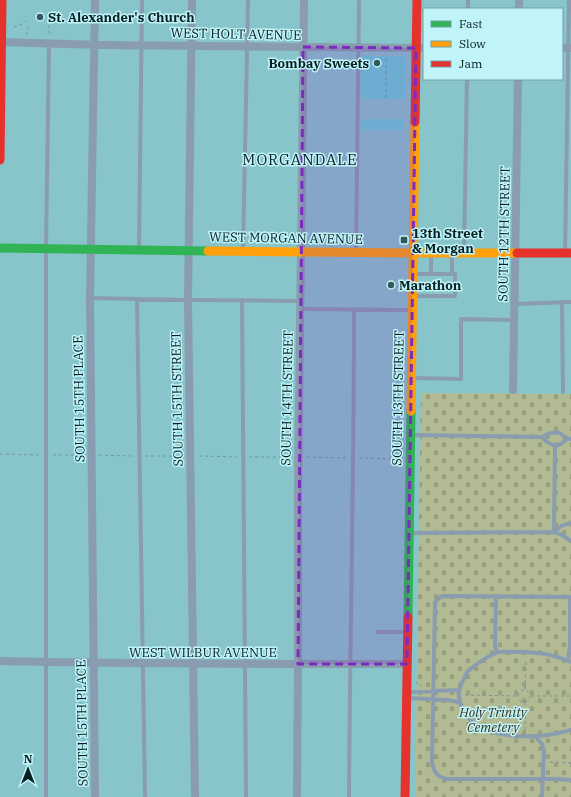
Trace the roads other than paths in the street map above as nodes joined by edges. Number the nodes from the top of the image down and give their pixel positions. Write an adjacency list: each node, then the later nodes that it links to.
1 (2, 0): 11 (street)
2 (95, 0): 12 (street, SOUTH 15TH PLACE)
3 (142, 0): 13 (lane)
4 (192, 0): 14 (street, SOUTH 15TH STREET)
5 (248, 0): 15 (lane)
6 (304, 0): 16 (street, SOUTH 14TH STREET)
7 (359, 0): 17 (lane)
8 (416, 0): 18 (street, SOUTH 13TH STREET)
9 (569, 0): 19 (lane)
10 (50, 39): 11 (street, WEST HOLT AVENUE); 12 (street, WEST HOLT AVENUE); 24 (lane)
11 (1, 42): 22 (street)
12 (94, 44): 13 (street, WEST HOLT AVENUE); 25 (street, SOUTH 15TH PLACE)
13 (142, 45): 14 (street, WEST HOLT AVENUE); 26 (lane)
14 (191, 46): 15 (street, WEST HOLT AVENUE); 27 (street, SOUTH 15TH STREET)
15 (247, 46): 16 (street, WEST HOLT AVENUE); 28 (lane)
16 (303, 47): 17 (street, WEST HOLT AVENUE); 29 (street, SOUTH 14TH STREET)
17 (358, 48): 18 (street, WEST HOLT AVENUE); 30 (lane)
18 (420, 48): 31 (street, SOUTH 13TH STREET)
19 (567, 48): 36 (lane)
20 (467, 80): 34 (lane)
21 (518, 80): 35 (street, SOUTH 12TH STREET)
22 (0, 160)
23 (0, 248): 24 (street, WEST MORGAN AVENUE)
24 (46, 248): 25 (street, WEST MORGAN AVENUE); 71 (lane)
25 (90, 249): 26 (street, WEST MORGAN AVENUE); 41 (street, SOUTH 15TH PLACE)
26 (139, 249): 27 (street, WEST MORGAN AVENUE)
27 (188, 250): 28 (street, WEST MORGAN AVENUE); 43 (street, SOUTH 15TH STREET)
28 (243, 251): 29 (street, WEST MORGAN AVENUE)
29 (300, 252): 30 (street, WEST MORGAN AVENUE); 48 (street, SOUTH 14TH STREET)
30 (356, 252): 31 (street, WEST MORGAN AVENUE)
31 (413, 253): 32 (street, WEST MORGAN AVENUE); 37 (street, SOUTH 13TH STREET)
32 (431, 253): 33 (street, WEST MORGAN AVENUE); 38 (lane)
33 (452, 253): 34 (street, WEST MORGAN AVENUE); 39 (lane)
34 (464, 253): 35 (street, WEST MORGAN AVENUE)
35 (515, 253): 36 (street, WEST MORGAN AVENUE); 47 (street, SOUTH 12TH STREET)
36 (568, 253)
37 (412, 274): 38 (lane); 40 (street, SOUTH 13TH STREET)
38 (431, 274): 39 (lane)
39 (452, 274): 40 (lane)
40 (412, 296): 50 (street, SOUTH 13TH STREET)
41 (90, 298): 42 (lane); 72 (street, SOUTH 15TH PLACE)
42 (137, 299): 43 (lane); 73 (lane)
43 (188, 300): 44 (lane); 74 (street, SOUTH 15TH STREET)
44 (242, 300): 48 (lane); 75 (lane)
45 (562, 302): 46 (lane); 47 (lane); 54 (lane)
46 (571, 302)
47 (514, 304): 51 (street, SOUTH 12TH STREET)
48 (300, 305): 49 (lane); 76 (street, SOUTH 14TH STREET)
49 (354, 309): 50 (lane); 77 (lane)
50 (412, 310): 52 (street, SOUTH 13TH STREET)
51 (514, 320): 52 (lane); 53 (street, SOUTH 12TH STREET)
52 (411, 378): 55 (street, SOUTH 13TH STREET)
53 (513, 390)
54 (562, 392)
55 (410, 435): 56 (lane); 61 (street, SOUTH 13TH STREET)
56 (542, 437): 57 (lane); 58 (lane)
57 (569, 439): 58 (lane)
58 (555, 446): 60 (lane)
59 (571, 523): 60 (lane)
60 (554, 532): 61 (lane); 62 (lane)
61 (409, 533): 66 (street, SOUTH 13TH STREET)
62 (571, 541)
63 (496, 596): 64 (lane); 68 (lane); 79 (lane)
64 (570, 597): 67 (lane)
65 (377, 632): 66 (lane)
66 (407, 632): 78 (street, SOUTH 13TH STREET)
67 (570, 638): 70 (lane)
68 (497, 652): 70 (lane); 80 (lane)
69 (0, 661): 71 (street, WEST WILBUR AVENUE)
70 (569, 661)
71 (47, 662): 72 (street, WEST WILBUR AVENUE); 88 (lane)
72 (93, 663): 73 (street, WEST WILBUR AVENUE); 89 (street, SOUTH 15TH PLACE)
73 (143, 663): 74 (street, WEST WILBUR AVENUE); 90 (lane)
74 (193, 663): 75 (street, WEST WILBUR AVENUE); 91 (street, SOUTH 15TH STREET)
75 (245, 664): 76 (street, WEST WILBUR AVENUE); 92 (lane)
76 (298, 664): 77 (street, WEST WILBUR AVENUE); 93 (street, SOUTH 14TH STREET)
77 (349, 664): 78 (street, WEST WILBUR AVENUE); 94 (lane)
78 (407, 664): 81 (street, SOUTH 13TH STREET)
79 (434, 691): 80 (lane); 81 (lane); 82 (lane)
80 (459, 693): 83 (lane)
81 (406, 695): 82 (lane); 95 (street, SOUTH 13TH STREET)
82 (434, 699): 83 (lane); 86 (lane)
83 (459, 702): 85 (lane)
84 (571, 730): 85 (lane)
85 (535, 736): 86 (lane)
86 (543, 779): 87 (lane); 96 (lane)
87 (571, 780)
88 (46, 797)
89 (95, 797)
90 (145, 797)
91 (195, 797)
92 (246, 797)
93 (297, 797)
94 (349, 797)
95 (405, 797)
96 (542, 797)

